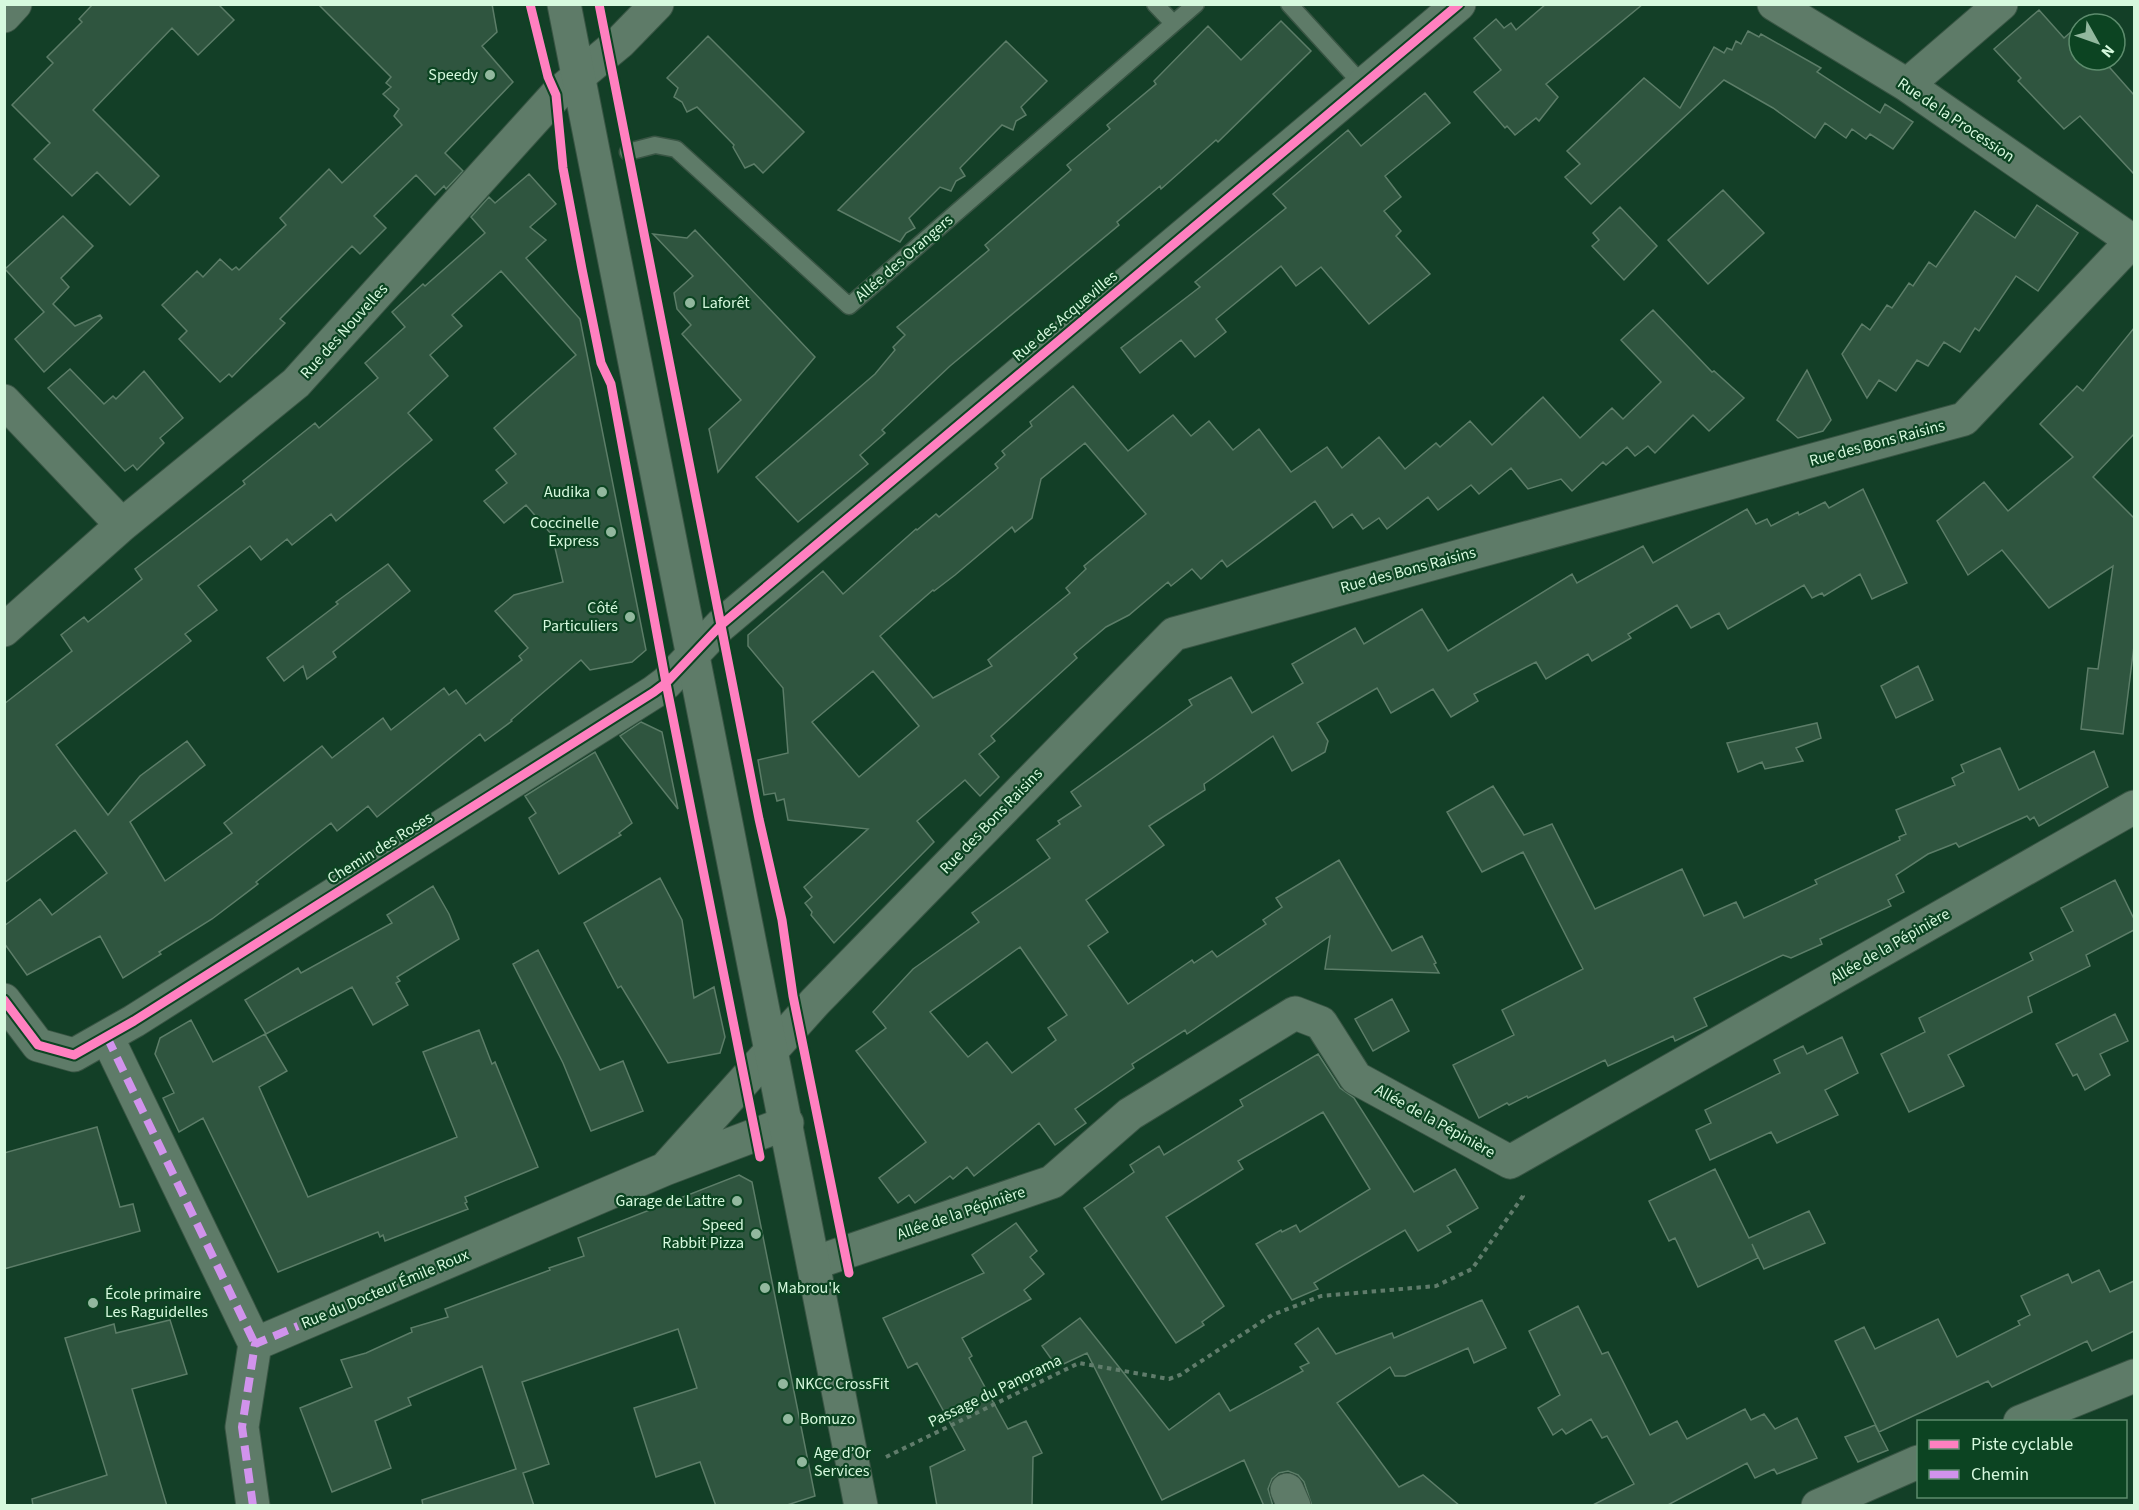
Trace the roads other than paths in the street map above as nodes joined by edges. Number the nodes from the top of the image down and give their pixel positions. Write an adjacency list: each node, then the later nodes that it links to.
1 (15, 4): 10 (street)
2 (564, 4): 12 (street)
3 (657, 4): 12 (street, Rue des Nouvelles)
4 (1155, 4): 11 (lane)
5 (1196, 4): 11 (lane)
6 (1288, 4): 13 (lane)
7 (1459, 4): 13 (street, Rue des Acquevilles)
8 (1774, 4): 14 (street, Rue de la Procession)
9 (2001, 4): 14 (street)
10 (4, 16)
11 (1173, 23): 15 (lane, Allée des Orangers)
12 (580, 77): 18 (street, Rue des Nouvelles); 20 (street)
13 (1363, 85): 20 (street, Rue des Acquevilles)
14 (1906, 86): 16 (street, Rue de la Procession)
15 (628, 152)
16 (2134, 240): 24 (street, Rue des Bons Raisins)
17 (4, 401): 18 (street)
18 (123, 525): 19 (street, Rue des Nouvelles)
19 (4, 630)
20 (693, 654): 23 (street, Chemin des Roses); 24 (street)
21 (2134, 807): 27 (street, Allée de la Pépinière)
22 (4, 1000): 23 (street, Chemin des Roses)
23 (107, 1037): 28 (street)
24 (771, 1050): 25 (street); 26 (street, Rue du Docteur Émile Roux)
25 (787, 1123): 26 (street, Rue du Docteur Émile Roux); 27 (street)
26 (665, 1169): 28 (street, Rue du Docteur Émile Roux)
27 (814, 1263): 33 (street)
28 (255, 1344): 32 (street)
29 (2134, 1376): 30 (street)
30 (2025, 1420)
31 (1917, 1462): 34 (street)
32 (253, 1506)
33 (861, 1506)
34 (1818, 1506)

